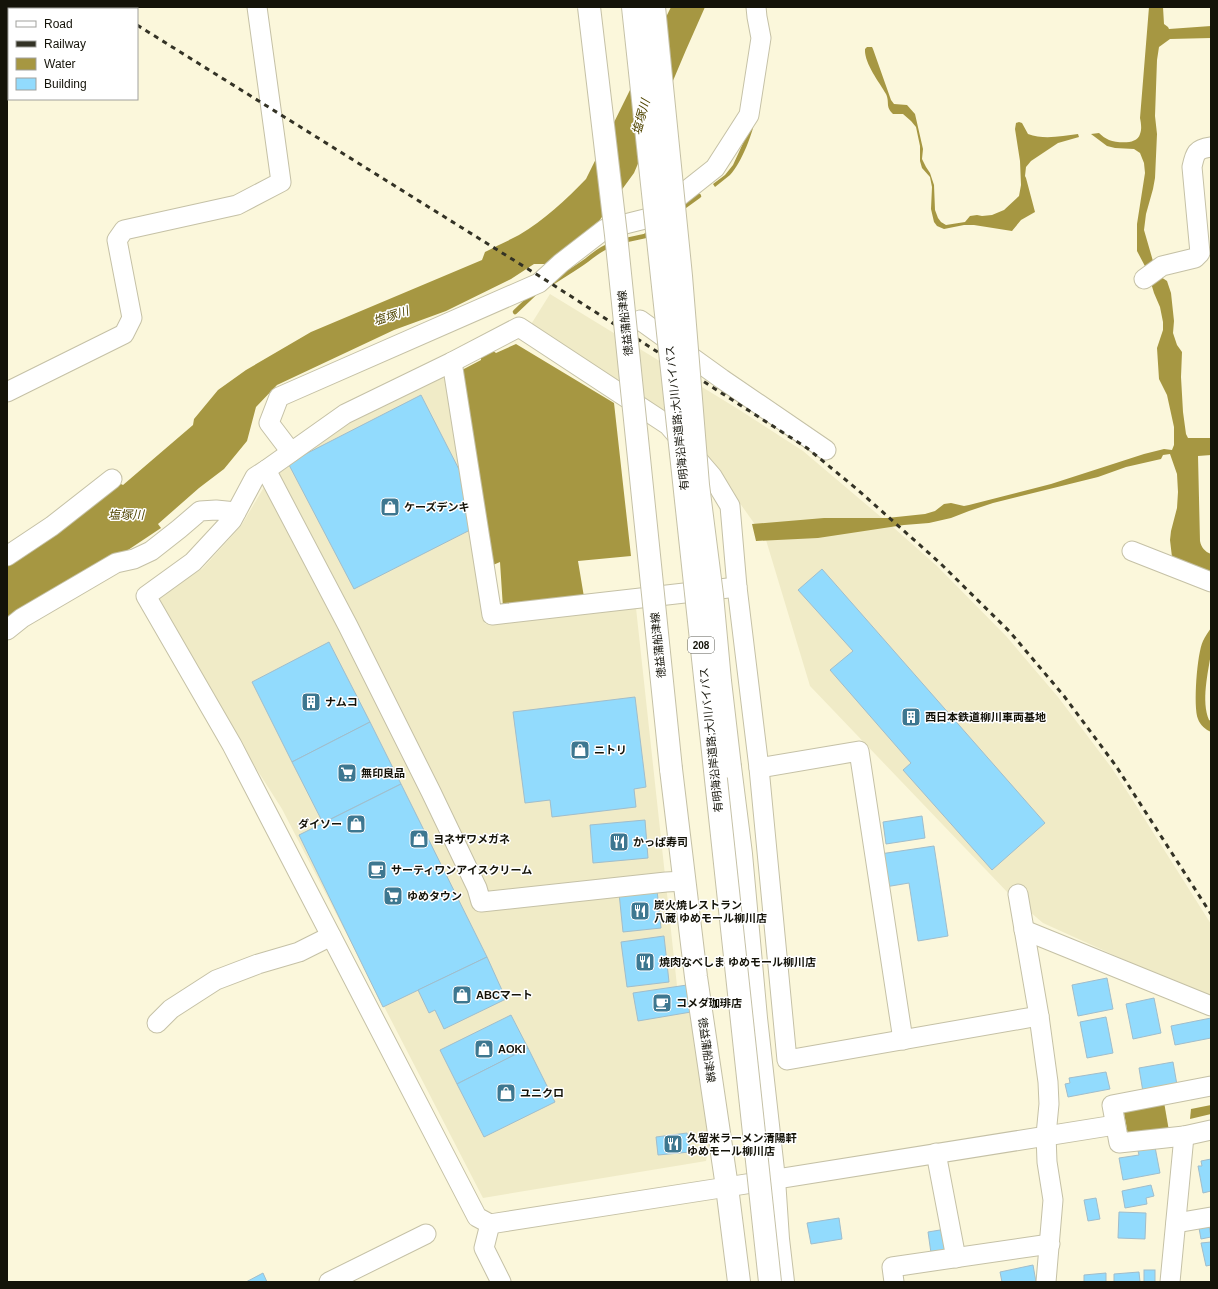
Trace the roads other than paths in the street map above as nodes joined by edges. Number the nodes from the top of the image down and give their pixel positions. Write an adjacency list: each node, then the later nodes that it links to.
1 (257, 7): 10 (street)
2 (589, 7): 22 (main road, 徳益蒲船津線, bridge)
3 (633, 7): 49 (main road, 有明海沿岸道路;大川バイパス / 208, bridge)
4 (654, 7): 27 (main road, bridge)
5 (756, 7): 12 (street)
6 (1211, 147): 7 (street)
7 (1144, 279)
8 (640, 320): 11 (street)
9 (452, 362): 12 (street); 19 (street); 19 (street)
10 (7, 392)
11 (826, 450)
12 (291, 452): 13 (street)
13 (266, 470): 15 (street); 22 (street)
14 (112, 479): 17 (street)
15 (236, 512): 20 (street); 25 (street)
16 (1132, 551): 18 (street)
17 (7, 556)
18 (1211, 582)
19 (737, 587): 21 (street)
20 (7, 630)
21 (759, 768): 26 (street); 31 (street)
22 (685, 881): 39 (main road, 徳益蒲船津線)
23 (1018, 894): 24 (street)
24 (1024, 930): 28 (street); 29 (street)
25 (331, 936): 30 (street); 42 (street)
26 (778, 970): 27 (street); 31 (street)
27 (752, 974): 38 (main road)
28 (1211, 1006)
29 (1039, 1016): 31 (street); 35 (street)
30 (157, 1023)
31 (903, 1040)
32 (1211, 1086): 33 (street)
33 (1115, 1125): 35 (street); 36 (street)
34 (1211, 1130): 36 (street)
35 (1046, 1135): 37 (street); 44 (street)
36 (1184, 1136): 41 (street)
37 (936, 1153): 38 (street); 45 (street)
38 (774, 1179): 39 (street); 50 (main road)
39 (727, 1187): 42 (street); 48 (main road, 徳益蒲船津線)
40 (1211, 1217): 41 (street)
41 (1176, 1223): 53 (street)
42 (490, 1224): 47 (street)
43 (426, 1234): 46 (street)
44 (1050, 1244): 45 (street); 52 (street)
45 (956, 1258): 51 (street)
46 (329, 1282)
47 (501, 1282)
48 (738, 1282)
49 (770, 1282)
50 (783, 1282)
51 (894, 1282)
52 (1046, 1282)
53 (1170, 1282)

